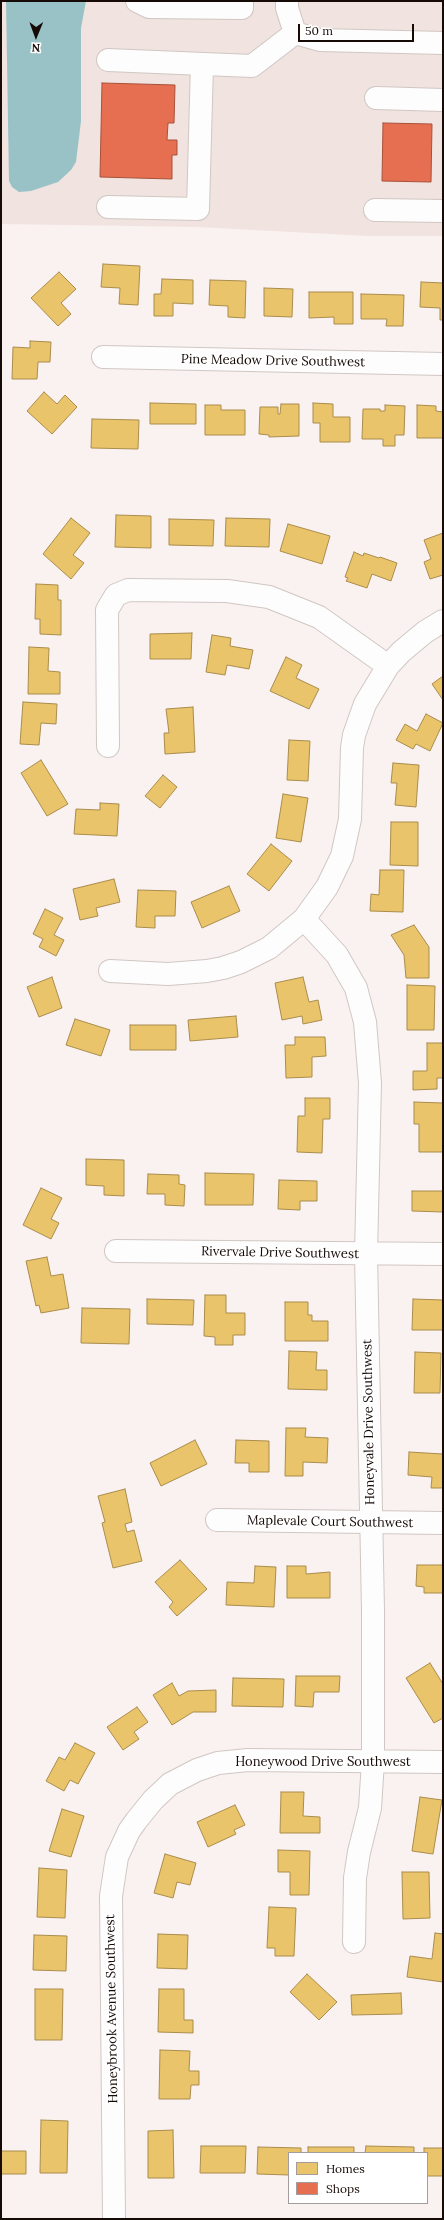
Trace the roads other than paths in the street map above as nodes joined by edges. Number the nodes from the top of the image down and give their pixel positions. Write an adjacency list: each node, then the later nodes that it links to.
1 (137, 1): 2 (street)
2 (242, 1)
3 (287, 1): 4 (street)
4 (295, 34): 5 (street); 7 (street)
5 (443, 43)
6 (108, 60): 7 (street)
7 (202, 64): 10 (street)
8 (376, 98): 9 (street)
9 (443, 100)
10 (108, 207)
11 (375, 210): 12 (street)
12 (443, 211)
13 (103, 357): 14 (street, Pine Meadow Drive Southwest)
14 (443, 364)
15 (443, 621): 16 (street)
16 (388, 666): 17 (street); 18 (street)
17 (108, 746)
18 (304, 919): 19 (street); 21 (street, Honeyvale Drive Southwest)
19 (110, 971)
20 (116, 1251): 21 (street, Rivervale Drive Southwest)
21 (366, 1254): 22 (street, Rivervale Drive Southwest); 24 (street, Honeyvale Drive Southwest)
22 (443, 1254)
23 (216, 1520): 24 (street, Maplevale Court Southwest)
24 (371, 1522): 25 (street, Maplevale Court Southwest); 26 (street, Honeyvale Drive Southwest)
25 (443, 1523)
26 (373, 1761): 27 (street, Honeywood Drive Southwest); 28 (street, Honeywood Drive Southwest); 29 (street, Honeyvale Drive Southwest)
27 (443, 1762)
28 (146, 1808): 30 (street, Honeybrook Avenue Southwest)
29 (354, 1942)
30 (114, 2219)

